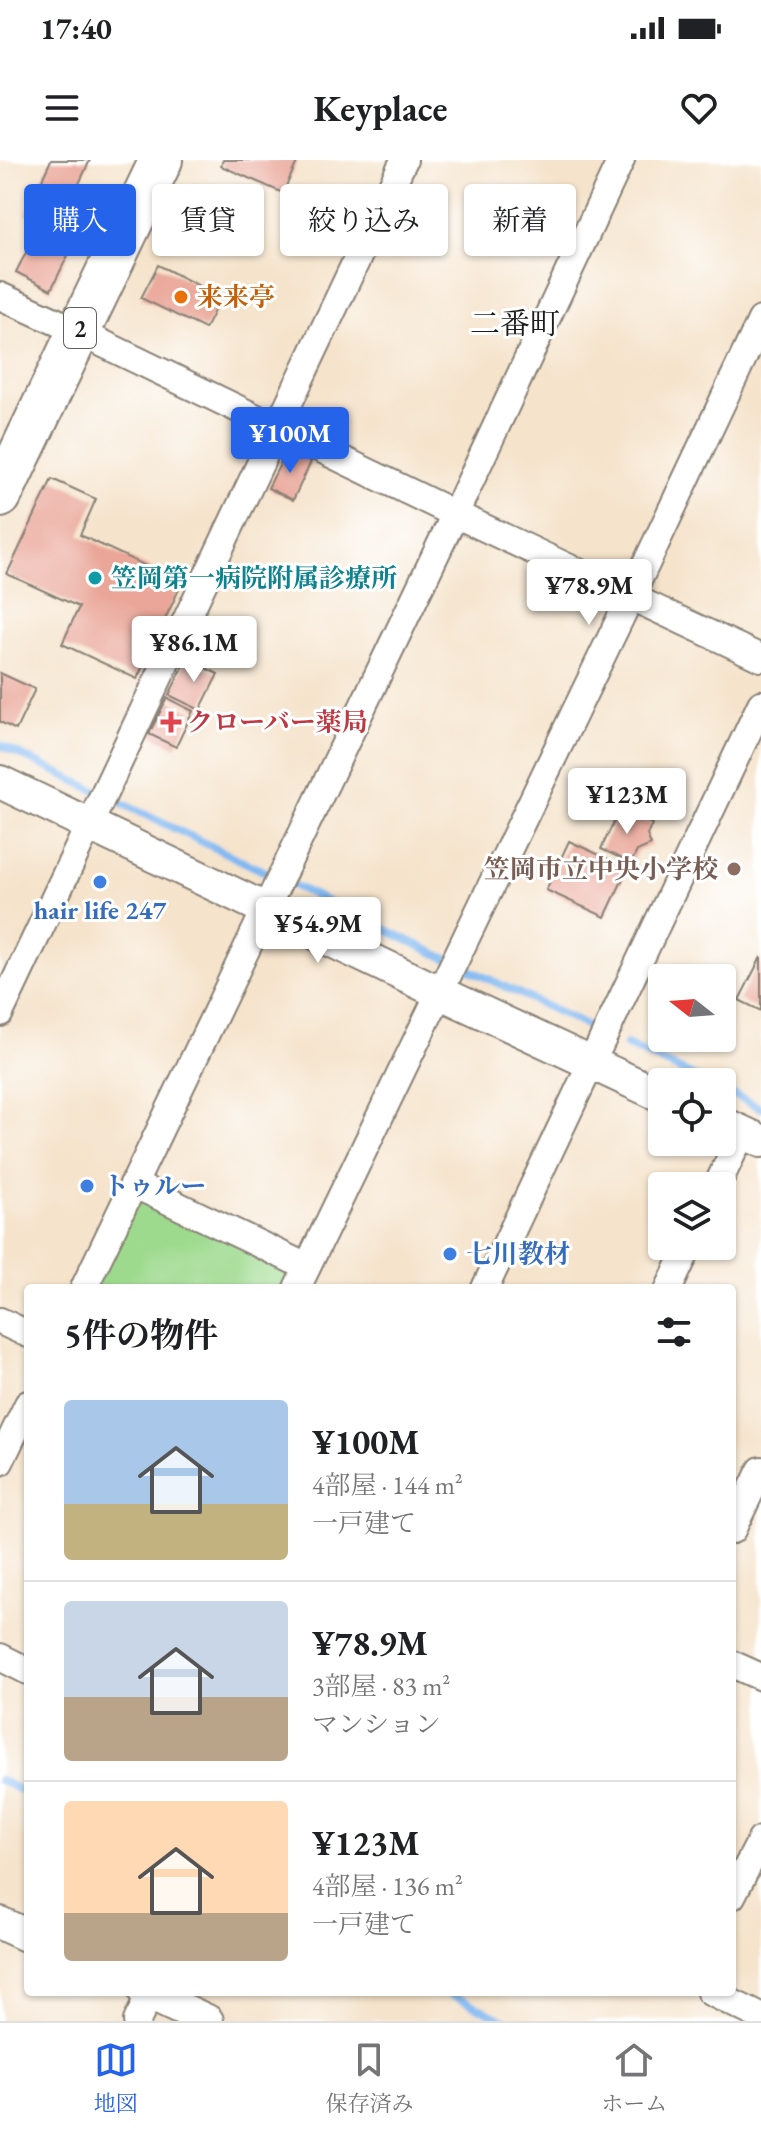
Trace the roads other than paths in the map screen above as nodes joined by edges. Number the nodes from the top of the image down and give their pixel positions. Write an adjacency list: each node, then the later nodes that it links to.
1 (161, 160): 6 (highway, 2)
2 (404, 160): 7 (street)
3 (621, 160): 9 (street)
4 (0, 296): 6 (street)
5 (761, 320): 10 (street)
6 (79, 332): 7 (street); 8 (highway, 2)
7 (278, 429): 9 (street); 14 (street)
8 (0, 496)
9 (455, 514): 10 (street); 15 (street)
10 (630, 598): 11 (street); 16 (street)
11 (761, 658)
12 (761, 704): 18 (street)
13 (0, 782): 14 (street)
14 (99, 805): 15 (street); 17 (street)
15 (275, 890): 16 (street); 22 (street)
16 (450, 973): 18 (street); 24 (street)
17 (0, 1013)
18 (590, 1063): 19 (street); 26 (street)
19 (648, 1090)
20 (742, 1132): 21 (street)
21 (723, 1172)
22 (133, 1184): 24 (street); 25 (street)
23 (682, 1260): 27 (street)
24 (302, 1277)
25 (86, 1284)
26 (487, 1284)
27 (671, 1284)
28 (0, 1321): 29 (street)
29 (24, 1332)
30 (24, 1412): 31 (street)
31 (0, 1462)
32 (761, 1470): 33 (street)
33 (736, 1522)
34 (0, 1657): 36 (street)
35 (736, 1666): 37 (street)
36 (24, 1669)
37 (761, 1677)
38 (761, 1840): 39 (street)
39 (736, 1888)
40 (0, 1923): 41 (street)
41 (24, 1934)
42 (718, 1996): 44 (street)
43 (146, 2000): 45 (street)
44 (761, 2017)
45 (207, 2021)

